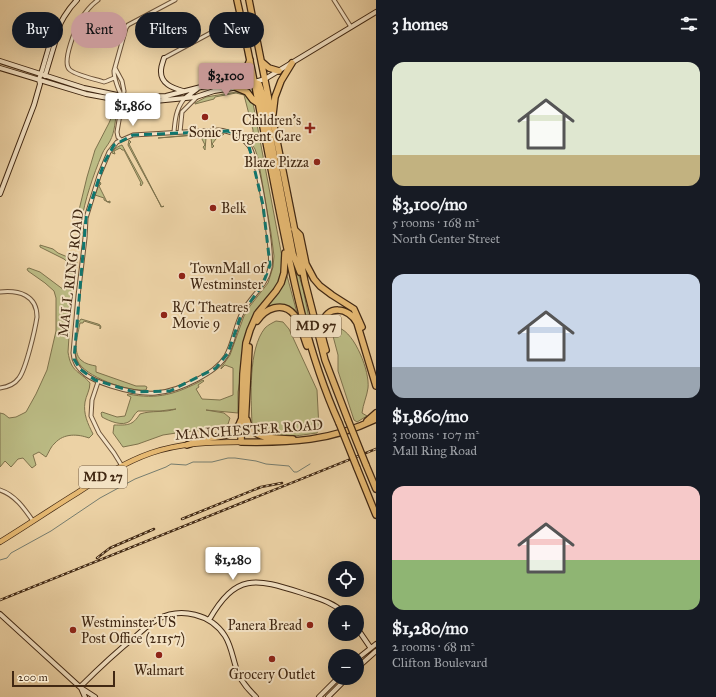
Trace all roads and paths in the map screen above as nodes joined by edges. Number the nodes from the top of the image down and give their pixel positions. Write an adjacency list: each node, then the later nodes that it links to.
1 (77, 0): 18 (street)
2 (98, 0): 19 (street)
3 (175, 0): 16 (street)
4 (238, 0): 11 (highway, MD 97)
5 (249, 0): 13 (highway, MD 97)
6 (334, 0): 8 (street)
7 (376, 12): 8 (street)
8 (351, 27): 14 (street)
9 (209, 34): 10 (street)
10 (164, 58): 25 (street)
11 (250, 60): 22 (highway, MD 97); 23 (highway)
12 (0, 61): 18 (street)
13 (262, 62): 17 (highway); 21 (highway, MD 97)
14 (292, 63): 17 (street); 30 (highway)
15 (0, 68): 20 (street)
16 (114, 68): 19 (street); 27 (street)
17 (279, 71): 21 (street)
18 (43, 74): 20 (street); 27 (street)
19 (114, 78): 27 (street)
20 (42, 79): 27 (street); 34 (street)
21 (265, 79): 22 (street); 30 (highway, MD 97)
22 (254, 82): 23 (street); 29 (highway, MD 97); 37 (highway)
23 (234, 85): 24 (street); 26 (street); 29 (highway)
24 (201, 87): 25 (street); 28 (street)
25 (185, 91): 27 (street)
26 (196, 97): 28 (street); 32 (street)
27 (122, 98): 28 (street); 33 (street)
28 (184, 99): 31 (street)
29 (258, 104): 36 (highway, MD 97)
30 (272, 116): 35 (highway, MD 97)
31 (174, 132): 32 (street, MALL RING ROAD); 33 (street, MALL RING ROAD)
32 (180, 132): 41 (street, MALL RING ROAD)
33 (121, 140): 41 (street, MALL RING ROAD)
34 (0, 194)
35 (294, 229): 37 (highway, MD 97); 40 (highway)
36 (286, 247): 39 (highway, MD 97); 46 (highway)
37 (306, 289): 44 (highway, MD 97)
38 (0, 292): 43 (street)
39 (319, 374): 46 (highway); 55 (highway, MD 97, bridge)
40 (376, 375)
41 (98, 382): 52 (street)
42 (376, 386): 44 (highway)
43 (0, 388)
44 (337, 395): 53 (highway, MD 97, bridge)
45 (376, 414): 48 (highway)
46 (244, 415): 49 (highway); 50 (highway); 51 (highway)
47 (376, 419): 48 (highway, MD 27)
48 (362, 425): 49 (highway, MANCHESTER ROAD / MD 27)
49 (314, 440): 50 (highway, MANCHESTER ROAD / MD 27)
50 (243, 442): 51 (main road, MANCHESTER ROAD / MD 27)
51 (187, 445): 52 (main road, MANCHESTER ROAD / MD 27)
52 (122, 466): 56 (main road, MANCHESTER ROAD / MD 27)
53 (376, 489)
54 (0, 490): 56 (street)
55 (376, 515)
56 (33, 521): 57 (main road, MANCHESTER ROAD / MD 27)
57 (0, 542)
58 (332, 605): 60 (street)
59 (0, 614): 69 (street)
60 (209, 620): 69 (street); 72 (street)
61 (364, 639): 63 (street)
62 (376, 644): 63 (street)
63 (370, 648): 65 (street)
64 (376, 651): 66 (street)
65 (364, 653)
66 (364, 662)
67 (331, 685): 73 (street)
68 (340, 685): 74 (street)
69 (81, 687): 70 (street); 71 (street)
70 (86, 697)
71 (95, 697)
72 (256, 697)
73 (319, 697)
74 (328, 697)

